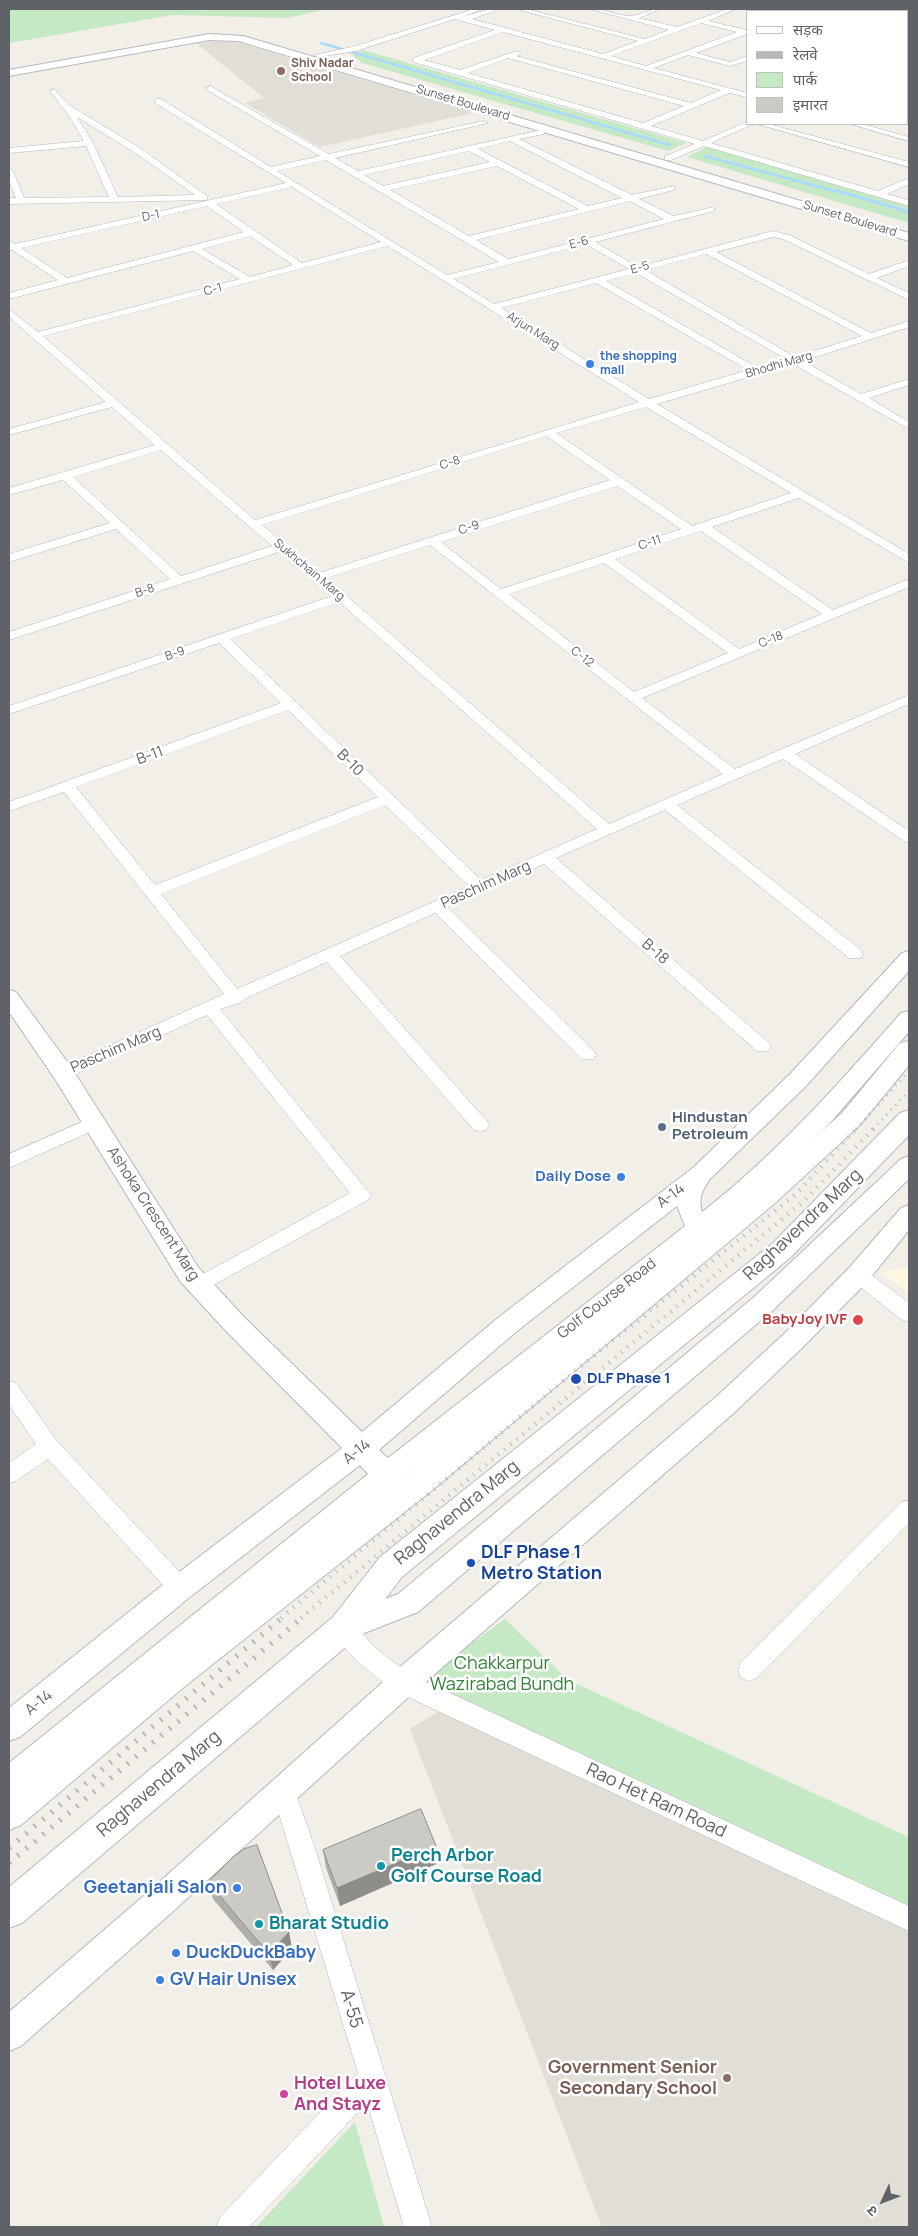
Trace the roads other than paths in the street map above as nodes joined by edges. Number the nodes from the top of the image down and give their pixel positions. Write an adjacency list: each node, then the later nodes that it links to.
1 (480, 9): 10 (street)
2 (496, 9): 13 (street)
3 (519, 9): 11 (street)
4 (593, 9): 12 (street)
5 (657, 9): 12 (street)
6 (705, 9): 9 (street)
7 (733, 9): 9 (street)
8 (566, 11): 11 (street)
9 (722, 13): 14 (street)
10 (455, 17): 13 (street); 20 (street)
11 (550, 17): 18 (street)
12 (632, 18): 15 (street)
13 (464, 20): 16 (street)
14 (700, 21): 15 (street); 21 (street)
15 (675, 29): 18 (street)
16 (502, 30): 19 (street); 30 (street)
17 (225, 34): 20 (main road, Sunset Boulevard); 26 (main road, Sunset Boulevard); 29 (main road, Sunset Boulevard); 50 (main road, Sunset Boulevard)
18 (645, 41): 23 (street)
19 (547, 42): 22 (street); 23 (street)
20 (345, 53): 50 (main road, Sunset Boulevard)
21 (688, 53): 25 (street); 27 (street)
22 (508, 56): 30 (street); 36 (street)
23 (602, 57): 27 (street)
24 (746, 58): 25 (street)
25 (730, 64): 28 (street)
26 (9, 66)
27 (646, 68): 32 (street)
28 (746, 68)
29 (9, 73)
30 (459, 74): 42 (street)
31 (210, 88): 51 (street)
32 (729, 90): 34 (street); 36 (street)
33 (54, 91): 37 (street)
34 (746, 95)
35 (158, 101): 55 (street, Arjun Marg)
36 (692, 106): 42 (street)
37 (67, 107): 46 (street); 68 (street)
38 (484, 123): 51 (street)
39 (747, 125): 47 (street)
40 (766, 125): 54 (street)
41 (858, 125): 45 (street)
42 (642, 126): 47 (street)
43 (542, 132): 44 (street)
44 (512, 139): 48 (street); 63 (street)
45 (909, 139)
46 (89, 142): 49 (street); 65 (street)
47 (704, 144): 52 (street); 62 (street)
48 (470, 148): 53 (street); 57 (street)
49 (9, 151)
50 (637, 152): 52 (main road, Sunset Boulevard); 70 (main road, Sunset Boulevard)
51 (329, 157): 55 (street); 57 (street)
52 (668, 158): 70 (main road, Sunset Boulevard)
53 (497, 163): 61 (street); 72 (street)
54 (909, 165)
55 (272, 169): 59 (street, Arjun Marg)
56 (9, 171): 67 (street)
57 (356, 174): 61 (street)
58 (909, 181): 62 (street)
59 (294, 184): 68 (street, D-1); 80 (street, Arjun Marg)
60 (671, 188): 63 (street)
61 (383, 189): 78 (street)
62 (879, 194): 69 (street)
63 (632, 199): 72 (street); 74 (street)
64 (87, 200): 65 (street); 67 (street); 73 (street)
65 (115, 200): 68 (street)
66 (9, 201): 67 (street)
67 (21, 201)
68 (206, 201): 73 (street, D-1); 76 (street)
69 (909, 203)
70 (821, 207): 75 (main road, Sunset Boulevard); 77 (main road, Sunset Boulevard)
71 (711, 209): 74 (street, E-6)
72 (588, 210): 78 (street)
73 (109, 218): 81 (street, D-1)
74 (672, 219): 79 (street, E-6)
75 (909, 230)
76 (251, 233): 82 (street); 86 (street)
77 (909, 237)
78 (470, 239): 84 (street)
79 (587, 241): 84 (street, E-6); 87 (street)
80 (390, 243): 86 (street, C-1); 89 (street, Arjun Marg)
81 (11, 246): 92 (street)
82 (194, 248): 90 (street); 92 (street)
83 (707, 251): 87 (street, E-5); 88 (street, E-5); 99 (street)
84 (506, 262): 89 (street, E-6)
85 (909, 262): 88 (street)
86 (302, 267): 90 (street, C-1)
87 (635, 269): 91 (street, E-5); 100 (street)
88 (869, 277): 94 (street)
89 (447, 278): 95 (street, Arjun Marg)
90 (249, 280): 98 (street, C-1)
91 (597, 280): 95 (street, E-5); 101 (street)
92 (65, 281): 93 (street)
93 (9, 296)
94 (909, 297)
95 (494, 307): 105 (street, Arjun Marg)
96 (9, 312): 98 (street, Sukhchain Marg)
97 (909, 324): 99 (street, Bhodhi Marg)
98 (36, 335): 104 (street, Sukhchain Marg)
99 (872, 337): 100 (street, Bhodhi Marg)
100 (795, 360): 101 (street, Bhodhi Marg); 103 (street)
101 (756, 371): 105 (street, Bhodhi Marg)
102 (909, 382): 103 (street)
103 (859, 398): 106 (street)
104 (115, 402): 107 (street); 109 (street, Sukhchain Marg)
105 (648, 402): 108 (street, C-8); 113 (street, Arjun Marg)
106 (909, 426)
107 (10, 430)
108 (547, 432): 111 (street); 115 (street, C-8)
109 (164, 446): 110 (street); 115 (street, Sukhchain Marg)
110 (64, 475): 112 (street); 114 (street)
111 (620, 480): 116 (street); 117 (street, C-9)
112 (9, 492)
113 (800, 494): 116 (street, C-11); 121 (street, Arjun Marg)
114 (119, 524): 119 (street); 123 (street)
115 (254, 524): 118 (street, Sukhchain Marg)
116 (696, 528): 120 (street, C-11); 127 (street)
117 (431, 540): 122 (street, C-9); 125 (street, C-12)
118 (281, 547): 122 (street, Sukhchain Marg); 123 (street, B-8)
119 (9, 558)
120 (606, 558): 125 (street, C-11); 130 (street)
121 (909, 559)
122 (318, 578): 126 (street, Sukhchain Marg)
123 (178, 580): 128 (street, B-8)
124 (909, 584): 127 (street, C-18)
125 (500, 593): 131 (street, C-12)
126 (341, 596): 129 (street, B-9); 141 (street, Sukhchain Marg)
127 (832, 615): 130 (street, C-18)
128 (9, 636)
129 (221, 638): 133 (street, B-10); 134 (street, B-9)
130 (738, 654): 131 (street, C-18)
131 (633, 696): 136 (street, C-12)
132 (909, 700): 135 (street, Paschim Marg)
133 (291, 704): 137 (street, B-11); 138 (street, B-10)
134 (9, 710)
135 (786, 754): 136 (street, Paschim Marg); 142 (street)
136 (733, 775): 139 (street, Paschim Marg)
137 (68, 787): 140 (street, B-11); 145 (street)
138 (386, 799): 144 (street, B-10); 145 (street)
139 (667, 804): 141 (street, Paschim Marg); 147 (street)
140 (9, 807)
141 (607, 830): 143 (street, Paschim Marg)
142 (909, 838)
143 (547, 858): 144 (street, Paschim Marg); 154 (street, B-18)
144 (480, 888): 146 (street, Paschim Marg)
145 (152, 892): 151 (street)
146 (437, 906): 148 (street, Paschim Marg); 156 (street)
147 (855, 954)
148 (330, 955): 151 (street, Paschim Marg); 160 (street)
149 (909, 958): 163 (street)
150 (9, 997): 157 (street, Ashoka Crescent Marg)
151 (236, 998): 152 (street, Paschim Marg)
152 (211, 1009): 157 (street, Paschim Marg); 167 (street)
153 (909, 1018): 165 (street, Golf Course Road)
154 (763, 1047)
155 (909, 1049): 176 (main road)
156 (588, 1055)
157 (63, 1073): 159 (street, Ashoka Crescent Marg)
158 (909, 1119): 178 (main road, Raghavendra Marg)
159 (95, 1122): 161 (street); 167 (street, Ashoka Crescent Marg)
160 (480, 1125)
161 (9, 1161)
162 (909, 1165): 178 (street)
163 (702, 1173): 165 (street); 171 (street, A-14)
164 (909, 1214): 166 (street)
165 (698, 1228): 172 (street, Golf Course Road)
166 (858, 1275): 168 (street); 180 (street)
167 (199, 1285): 171 (street, Ashoka Crescent Marg)
168 (909, 1314)
169 (9, 1389): 170 (street)
170 (49, 1446): 173 (street); 177 (street)
171 (361, 1449): 172 (street, Ashoka Crescent Marg); 177 (street, A-14)
172 (386, 1474): 175 (street, Golf Course Road)
173 (9, 1475)
174 (909, 1509): 179 (street)
175 (332, 1519): 176 (street, Golf Course Road); 182 (street)
176 (303, 1573): 184 (main road)
177 (180, 1588): 181 (street, A-14)
178 (344, 1628): 180 (street, Rao Het Ram Road); 185 (main road, Raghavendra Marg)
179 (749, 1670)
180 (404, 1683): 183 (street); 186 (street, Rao Het Ram Road)
181 (9, 1727)
182 (9, 1782)
183 (284, 1791): 187 (street); 188 (street, A-55)
184 (9, 1813)
185 (9, 1910)
186 (909, 1919)
187 (9, 2034)
188 (371, 2079): 189 (street); 190 (street, A-55)
189 (230, 2227)
190 (418, 2227)

